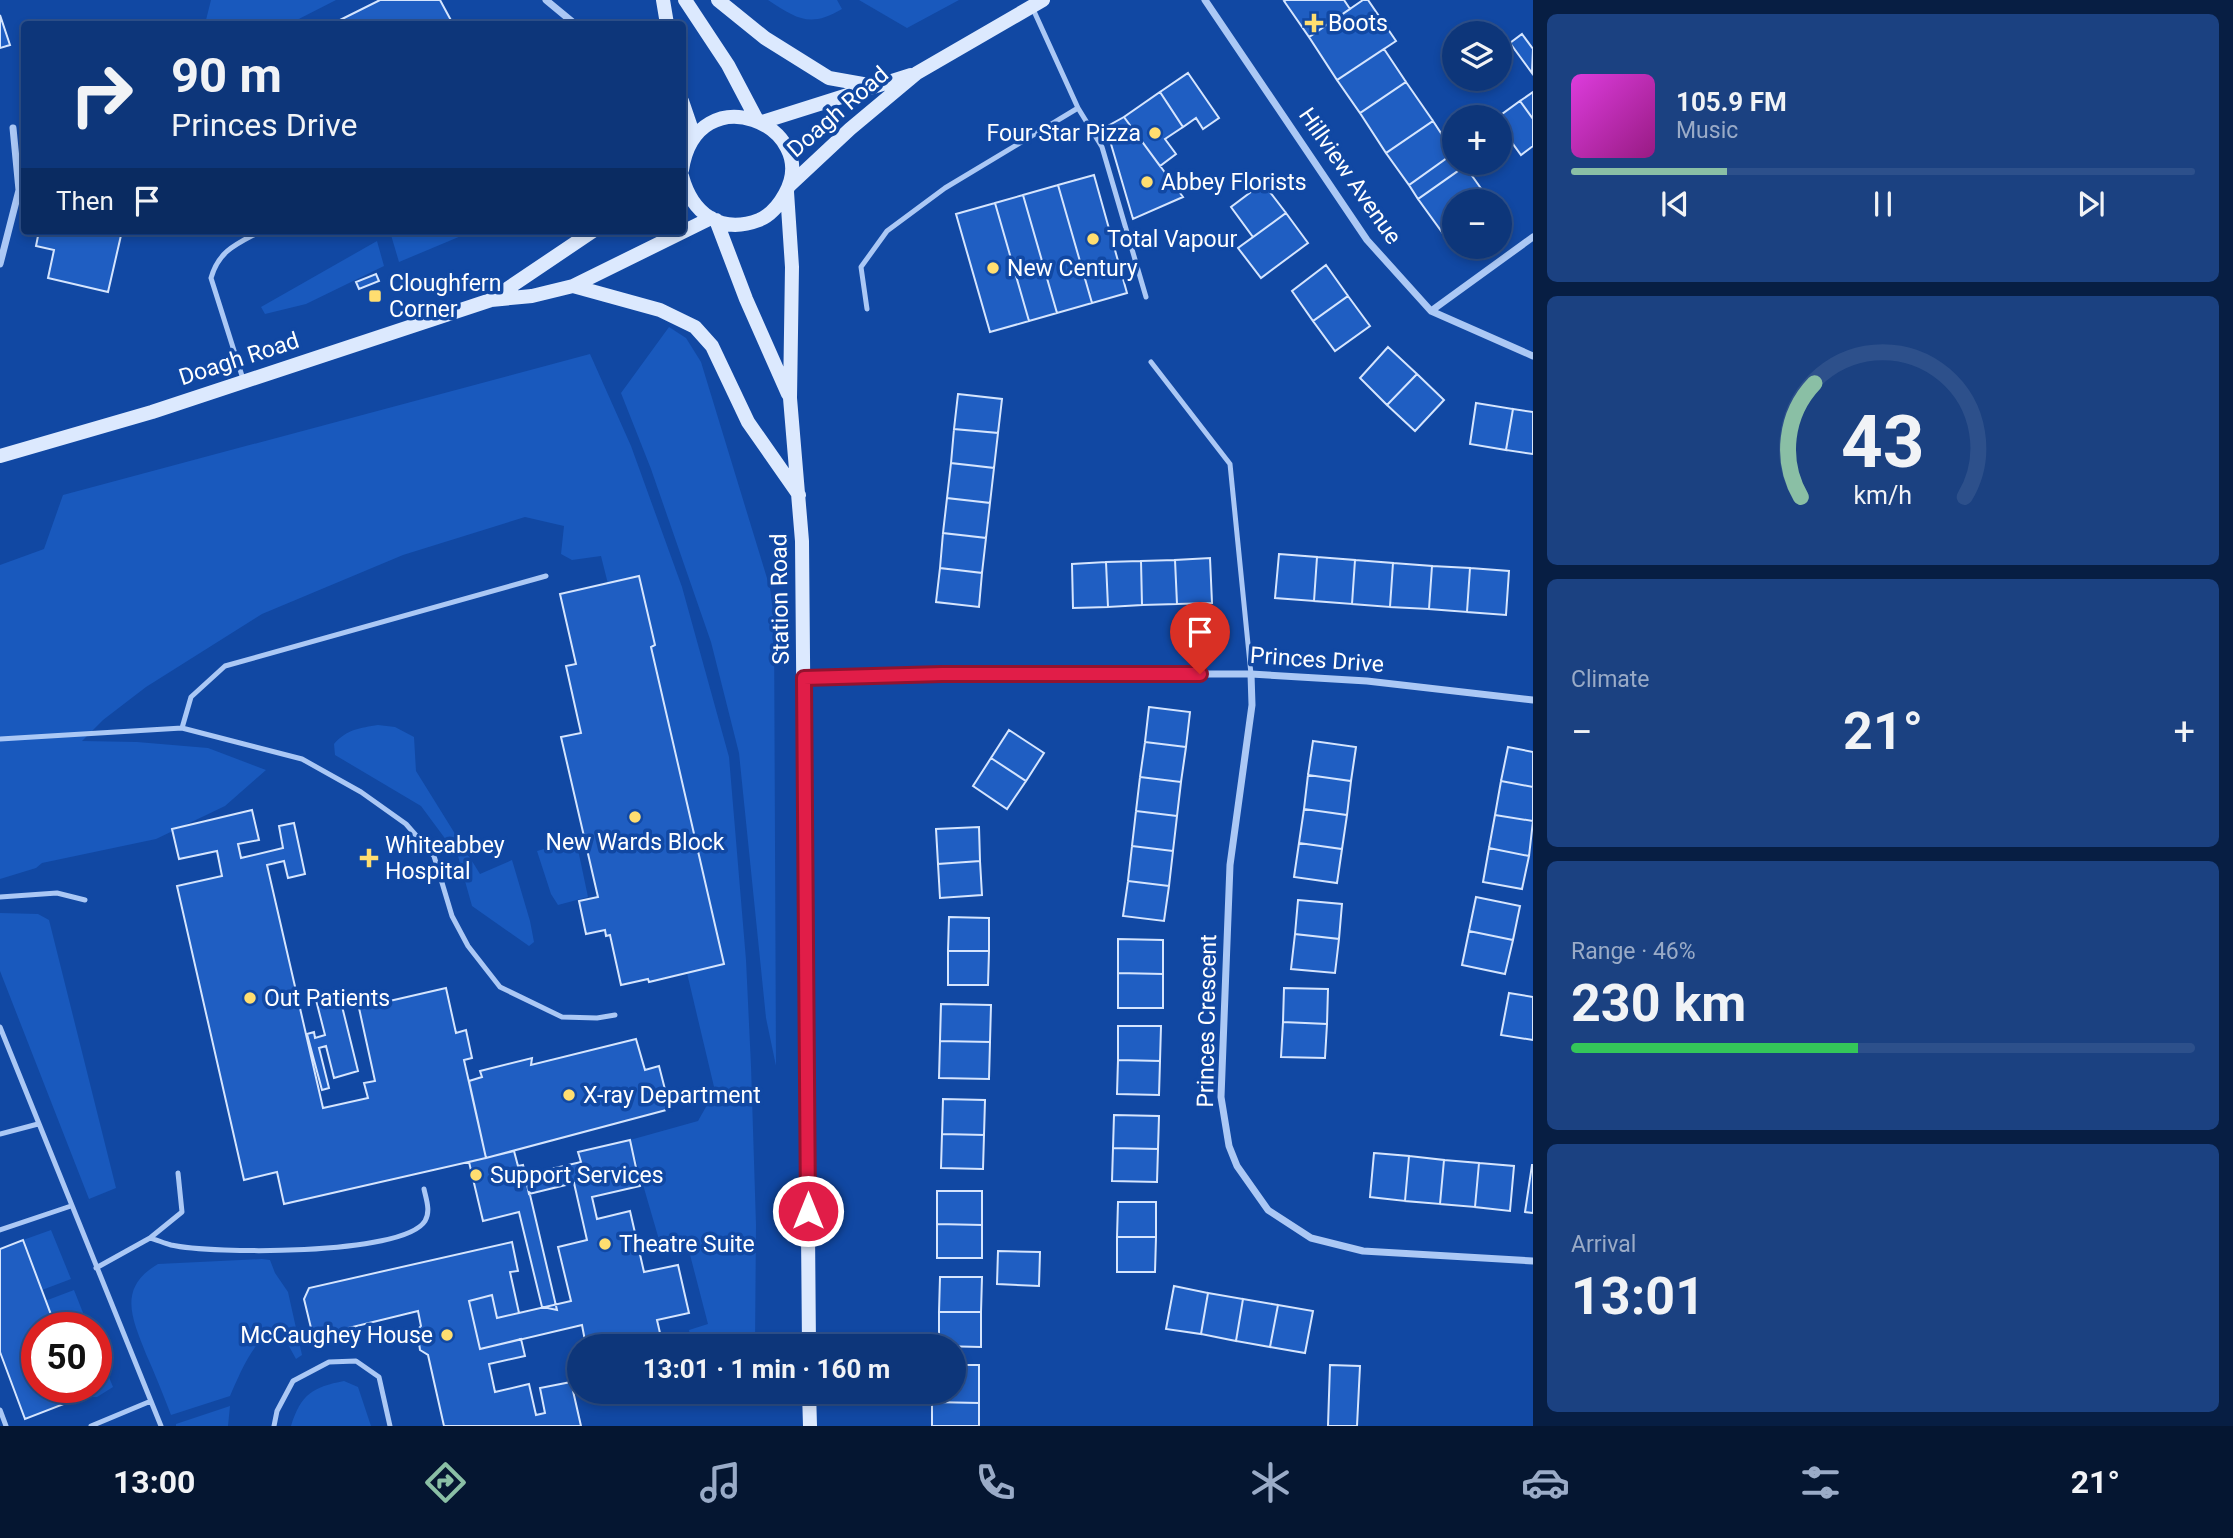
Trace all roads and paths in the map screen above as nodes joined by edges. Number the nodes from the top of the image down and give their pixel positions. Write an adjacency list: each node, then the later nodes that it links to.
1 (546, 0): 7 (street)
2 (663, 0): 8 (main road)
3 (685, 0): 13 (main road, Station Road)
4 (718, 0): 10 (main road)
5 (1205, 0): 30 (street, Hillview Avenue)
6 (1037, 3): 9 (main road, Doagh Road); 11 (lane)
7 (571, 21)
8 (666, 21)
9 (917, 73): 10 (main road, Doagh Road); 18 (main road, Doagh Road)
10 (874, 86): 13 (main road, Doagh Road)
11 (1078, 108): 27 (lane); 29 (lane)
12 (686, 113): 15 (main road)
13 (759, 121): 15 (main road); 18 (main road, Station Road)
14 (13, 128): 25 (street)
15 (694, 136): 16 (main road)
16 (686, 154)
17 (686, 188): 19 (main road)
18 (788, 189): 19 (main road, Doagh Road); 34 (main road, Station Road)
19 (713, 219): 20 (main road, Doagh Road); 34 (main road, Station Road)
20 (686, 232)
21 (253, 235): 33 (lane)
22 (587, 235): 28 (main road, Doagh Road)
23 (680, 235): 26 (main road, Doagh Road)
24 (1533, 237): 30 (street)
25 (0, 264)
26 (573, 286): 28 (main road, Doagh Road); 36 (main road)
27 (1146, 297)
28 (491, 300): 33 (main road, Doagh Road)
29 (867, 309)
30 (1432, 311): 31 (street, Hillview Avenue)
31 (1533, 356)
32 (1151, 362): 38 (lane)
33 (244, 382): 35 (main road, Doagh Road)
34 (790, 398): 36 (main road, Station Road)
35 (0, 456)
36 (800, 496): 39 (main road, Station Road)
37 (546, 576): 41 (lane)
38 (1251, 674): 39 (street, Princes Drive); 40 (street, Princes Drive); 54 (street, Princes Crescent)
39 (804, 678): 56 (main road, Station Road)
40 (1533, 700)
41 (182, 728): 42 (lane); 45 (lane)
42 (0, 738)
43 (0, 897): 44 (lane)
44 (85, 900)
45 (615, 1015)
46 (0, 1027): 47 (lane)
47 (38, 1124): 48 (lane); 51 (lane)
48 (0, 1134)
49 (178, 1173): 53 (lane)
50 (424, 1189): 53 (lane)
51 (71, 1206): 52 (lane); 55 (lane)
52 (0, 1230)
53 (150, 1238): 55 (lane)
54 (1533, 1261)
55 (96, 1268): 57 (lane)
56 (809, 1334)
57 (151, 1401): 61 (lane); 62 (lane)
58 (809, 1404): 65 (main road)
59 (0, 1410): 60 (lane)
60 (6, 1426)
61 (91, 1426)
62 (161, 1426)
63 (274, 1426): 64 (lane)
64 (390, 1426)
65 (810, 1426)

